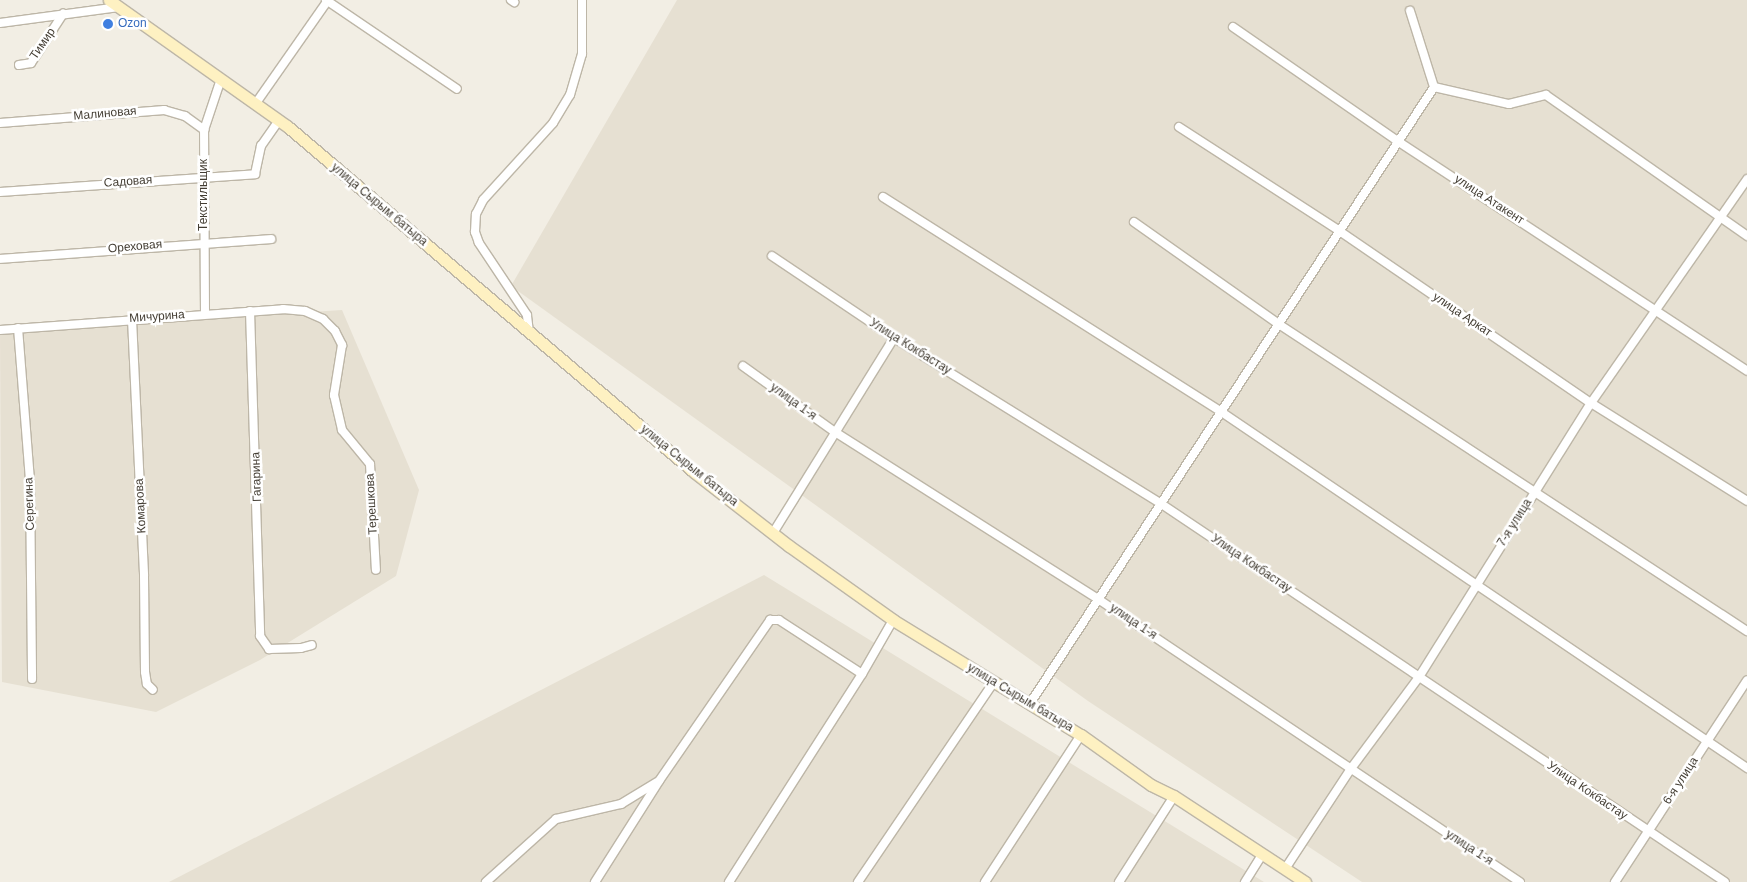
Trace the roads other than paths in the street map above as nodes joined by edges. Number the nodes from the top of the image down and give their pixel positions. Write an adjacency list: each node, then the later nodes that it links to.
1 (327, 0): 11 (street); 12 (street)
2 (582, 0): 38 (street)
3 (114, 3): 5 (street); 9 (street, улица Сырым батыра)
4 (1410, 12): 10 (street)
5 (63, 14): 6 (street); 8 (street, Тимир)
6 (0, 23)
7 (1234, 27): 17 (street, улица Атакент)
8 (19, 66)
9 (222, 79): 12 (street, улица Сырым батыра); 16 (street, Текстильщик)
10 (1434, 87): 17 (street); 22 (street)
11 (457, 89)
12 (256, 103): 13 (street, улица Сырым батыра)
13 (279, 120): 18 (street, Садовая); 38 (street, улица Сырым батыра)
14 (0, 123): 16 (street, Малиновая)
15 (1179, 127): 24 (street, улица Аркат)
16 (204, 130): 18 (street, Текстильщик)
17 (1396, 140): 24 (street); 30 (street, улица Атакент)
18 (204, 176): 20 (street, Садовая); 27 (street, Текстильщик)
19 (1747, 179): 22 (street, 7-я улица)
20 (0, 192)
21 (883, 197): 43 (street)
22 (1720, 219): 25 (street); 30 (street, 7-я улица)
23 (1134, 222): 35 (street)
24 (1338, 230): 35 (street); 42 (street, улица Аркат)
25 (1747, 236)
26 (271, 238): 27 (street, Ореховая)
27 (204, 242): 29 (street, Ореховая); 33 (street, Текстильщик)
28 (772, 256): 39 (street, Улица Кокбастау)
29 (0, 259)
30 (1655, 309): 41 (street, улица Атакент); 42 (street, 7-я улица)
31 (250, 311): 32 (street, Мичурина); 33 (street, Мичурина); 54 (street, Гагарина)
32 (314, 313): 49 (street, Терешкова)
33 (205, 314): 34 (street, Мичурина)
34 (132, 318): 36 (street, Мичурина); 60 (street, Комарова)
35 (1277, 323): 43 (street); 45 (street)
36 (18, 328): 37 (street, Мичурина); 57 (street, Серегина)
37 (0, 330)
38 (528, 332): 48 (street, улица Сырым батыра)
39 (894, 338): 44 (street); 47 (street, Улица Кокбастау)
40 (743, 366): 44 (street, улица 1-я)
41 (1747, 371)
42 (1591, 403): 45 (street, 7-я улица); 46 (street, улица Аркат)
43 (1220, 411): 47 (street); 50 (street)
44 (836, 432): 48 (street); 51 (street, улица 1-я)
45 (1534, 493): 50 (street, 7-я улица); 53 (street)
46 (1747, 501)
47 (1160, 503): 51 (street); 56 (street, Улица Кокбастау)
48 (773, 533): 52 (street, улица Сырым батыра)
49 (376, 570)
50 (1477, 585): 56 (street, 7-я улица); 63 (street)
51 (1098, 599): 61 (street); 65 (street, улица 1-я)
52 (893, 620): 55 (street); 59 (street, улица Сырым батыра)
53 (1747, 631)
54 (312, 644)
55 (862, 674): 66 (street); 73 (street)
56 (1419, 677): 65 (street, 7-я улица); 68 (street, Улица Кокбастау)
57 (32, 680)
58 (1747, 680): 63 (street, 6-я улица)
59 (994, 682): 61 (street, улица Сырым батыра); 74 (street)
60 (153, 690)
61 (1029, 705): 62 (street, улица Сырым батыра)
62 (1082, 734): 67 (street, улица Сырым батыра); 75 (street)
63 (1706, 743): 64 (street); 68 (street, 6-я улица)
64 (1747, 768)
65 (1350, 770): 70 (street, 7-я улица); 79 (street, улица 1-я)
66 (659, 781): 71 (street); 72 (street)
67 (1174, 796): 69 (street, улица Сырым батыра); 76 (street)
68 (1648, 832): 80 (street, 6-я улица); 81 (street, Улица Кокбастау)
69 (1262, 855): 70 (street, улица Сырым батыра); 77 (street)
70 (1285, 869): 78 (street, улица Сырым батыра)
71 (486, 882)
72 (595, 882)
73 (730, 882)
74 (858, 882)
75 (985, 882)
76 (1119, 882)
77 (1245, 882)
78 (1305, 882)
79 (1520, 882)
80 (1615, 882)
81 (1725, 882)

